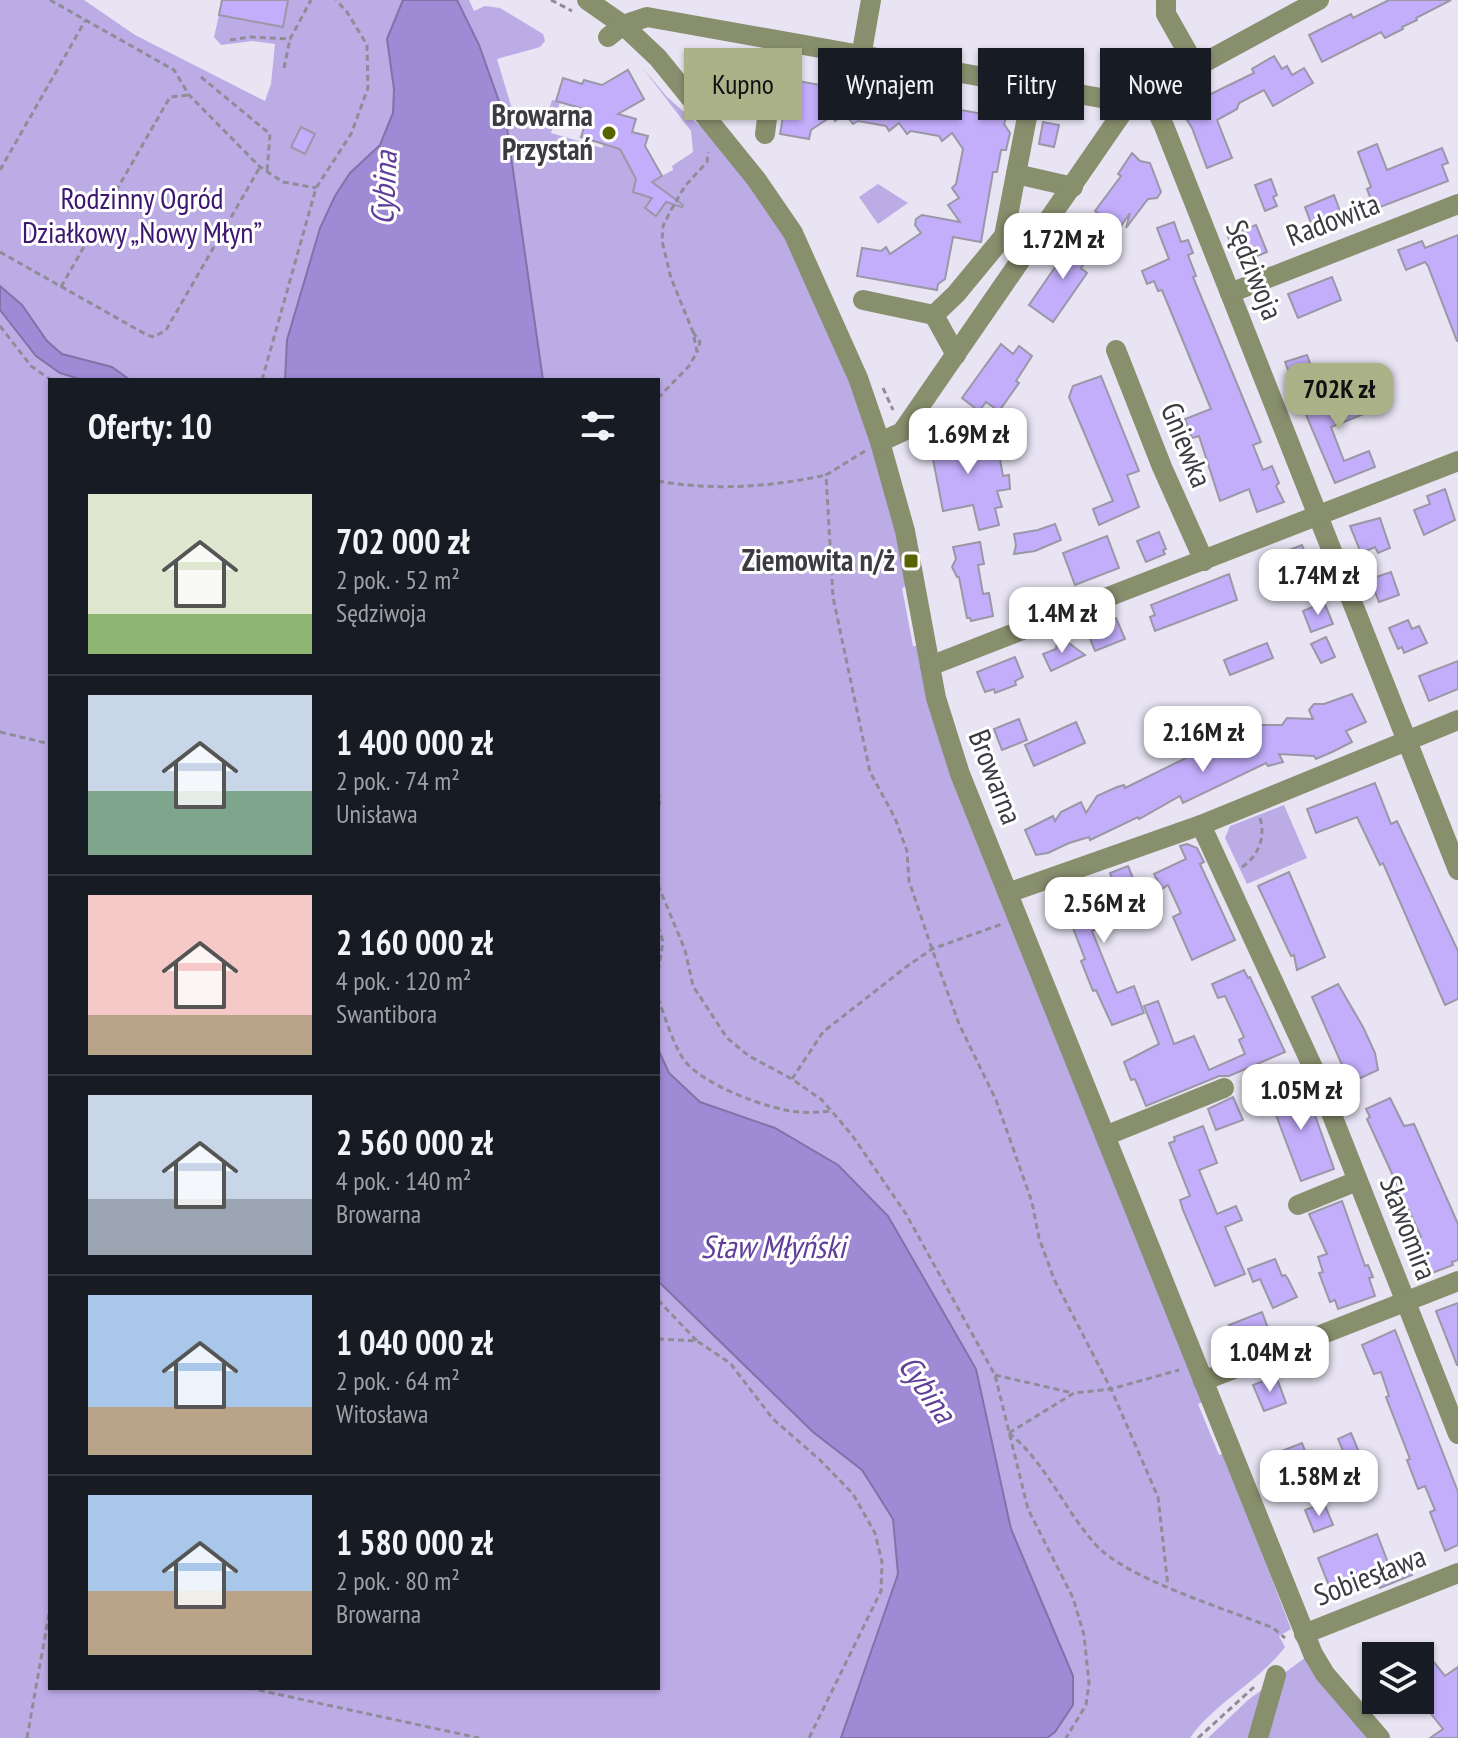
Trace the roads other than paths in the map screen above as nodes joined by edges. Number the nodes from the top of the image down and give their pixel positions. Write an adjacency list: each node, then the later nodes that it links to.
1 (587, 0): 6 (street, Browarna)
2 (871, 0): 8 (street)
3 (1166, 0): 9 (street)
4 (1319, 0): 11 (street)
5 (647, 9): 6 (street); 7 (street)
6 (616, 31): 26 (street, Browarna)
7 (777, 41): 10 (street); 15 (street)
8 (863, 48)
9 (1185, 48)
10 (818, 49)
11 (1211, 59)
12 (1026, 120): 16 (street)
13 (1118, 120): 17 (street)
14 (1161, 120): 21 (street, Sędziwoja)
15 (765, 134)
16 (1016, 174): 17 (street); 19 (street)
17 (1073, 187): 20 (street)
18 (1458, 204): 21 (street, Radowita)
19 (1004, 236): 20 (street); 23 (street)
20 (1030, 250): 25 (street)
21 (1230, 293): 28 (street, Sędziwoja)
22 (863, 300): 23 (street)
23 (934, 315): 25 (street)
24 (1116, 350): 29 (street, Gniewka)
25 (956, 355): 26 (street)
26 (880, 442): 30 (street, Browarna)
27 (1458, 461): 28 (street)
28 (1319, 516): 29 (street); 32 (street, Sędziwoja)
29 (1204, 561): 30 (street)
30 (930, 666): 35 (street, Browarna)
31 (1458, 720): 32 (street)
32 (1406, 742): 33 (street); 34 (street, Sędziwoja)
33 (1201, 825): 35 (street); 38 (street, Sławomira)
34 (1458, 870)
35 (1008, 893): 37 (street, Browarna)
36 (1224, 1088): 37 (street)
37 (1105, 1136): 42 (street, Browarna)
38 (1357, 1181): 39 (street); 41 (street, Sławomira)
39 (1298, 1205)
40 (1458, 1281): 41 (street)
41 (1405, 1303): 42 (street); 43 (street, Sławomira)
42 (1200, 1374): 45 (street, Browarna)
43 (1458, 1434)
44 (1458, 1573): 45 (street, Sobiesława)
45 (1298, 1640): 48 (street, Browarna)
46 (1276, 1675): 47 (street)
47 (1258, 1738)
48 (1380, 1738)

